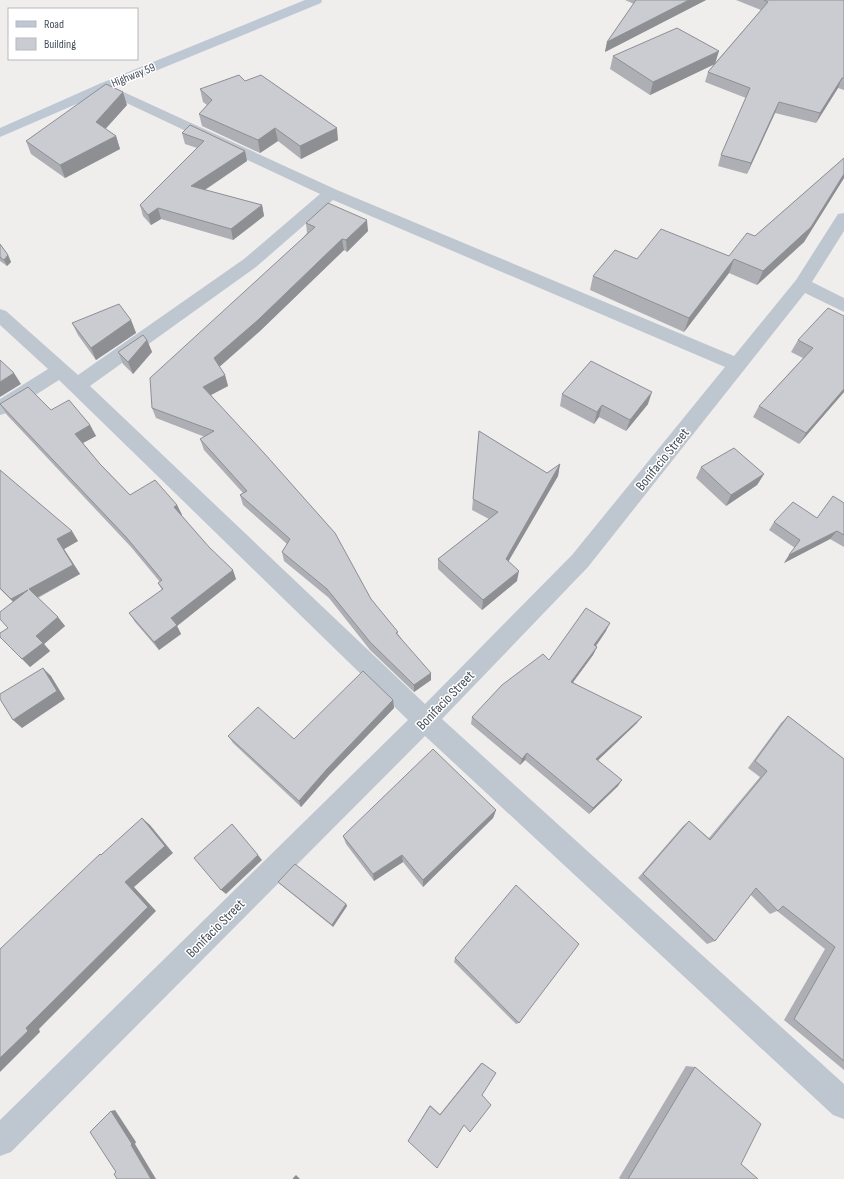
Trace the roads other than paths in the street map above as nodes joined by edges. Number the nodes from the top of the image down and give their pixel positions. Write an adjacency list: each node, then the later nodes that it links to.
1 (316, 0): 2 (street, Highway 59)
2 (104, 87): 3 (street, Highway 59); 4 (street)
3 (0, 132)
4 (331, 193): 9 (street); 10 (street)
5 (844, 218): 6 (street, Bonifacio Street)
6 (802, 284): 7 (street); 9 (street, Bonifacio Street)
7 (844, 306)
8 (0, 315): 10 (street)
9 (738, 365): 12 (street, Bonifacio Street)
10 (69, 378): 11 (street); 12 (street)
11 (0, 408)
12 (425, 720): 13 (street); 14 (street, Bonifacio Street)
13 (844, 1104)
14 (0, 1141)

